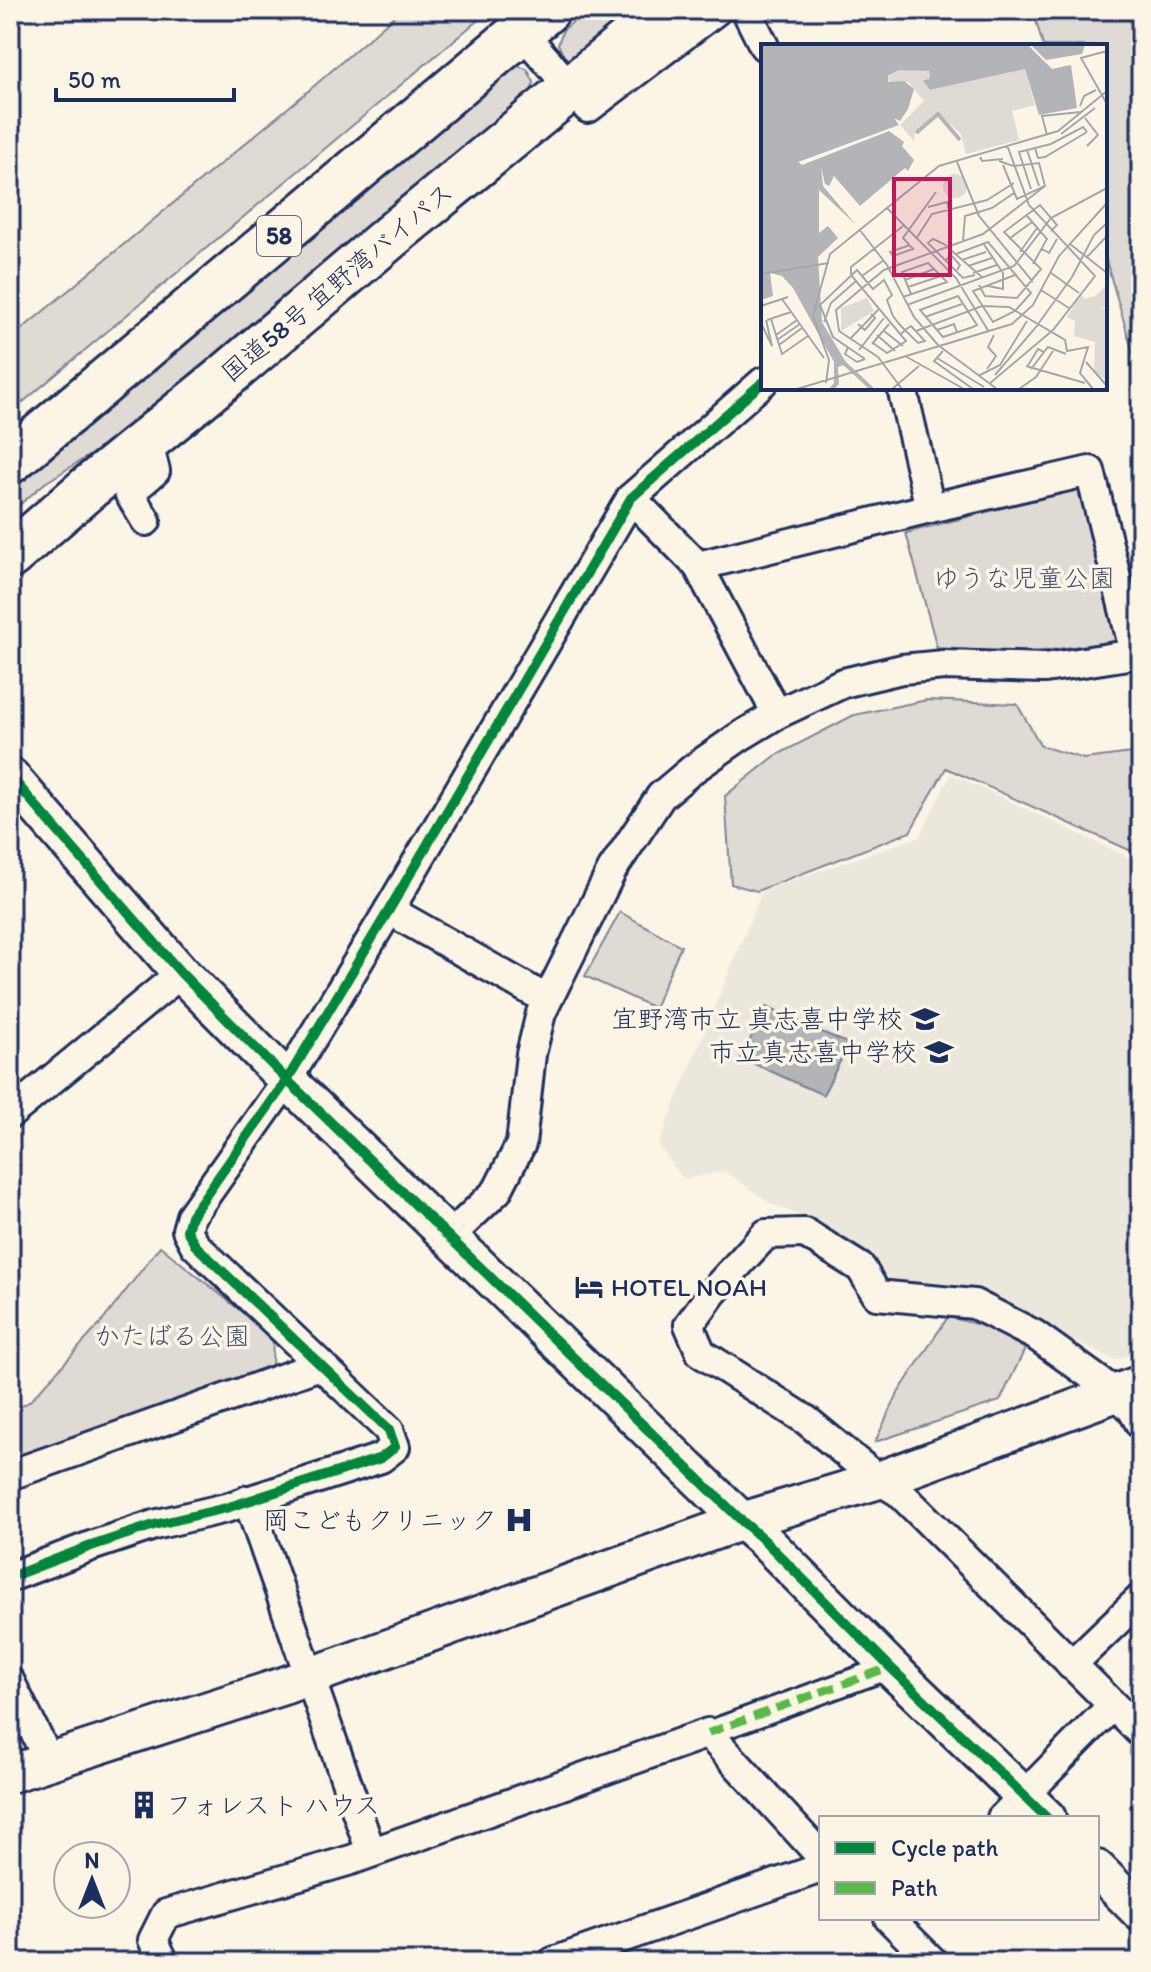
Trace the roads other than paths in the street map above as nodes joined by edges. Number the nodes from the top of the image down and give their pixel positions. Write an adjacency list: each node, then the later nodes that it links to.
1 (666, 10): 6 (highway, 国道58号 宜野湾バイパス)
2 (717, 10): 6 (street)
3 (746, 10): 5 (street)
4 (534, 21): 6 (street); 10 (highway, 58)
5 (763, 44)
6 (569, 88): 9 (highway, 国道58号 宜野湾バイパス)
7 (761, 384): 11 (street)
8 (902, 390): 12 (street)
9 (147, 440): 13 (street); 14 (highway, 国道58号 宜野湾バイパス)
10 (10, 461)
11 (631, 498): 15 (street); 19 (street)
12 (930, 508): 15 (street); 16 (street)
13 (146, 521)
14 (10, 556)
15 (698, 566): 17 (street)
16 (1138, 653): 17 (street)
17 (777, 714): 21 (street)
18 (10, 776): 20 (street)
19 (389, 910): 21 (street); 22 (street)
20 (181, 973): 22 (street); 23 (street)
21 (546, 999): 24 (street)
22 (287, 1080): 24 (street); 25 (street)
23 (10, 1114)
24 (449, 1237): 31 (street)
25 (320, 1365): 28 (street); 30 (street)
26 (1129, 1389): 27 (street); 29 (street); 29 (street)
27 (1141, 1425)
28 (10, 1475)
29 (879, 1480): 31 (street); 34 (street)
30 (248, 1500): 32 (street); 36 (street)
31 (742, 1521): 35 (street); 36 (street)
32 (10, 1577)
33 (1141, 1598): 34 (street)
34 (1071, 1665): 38 (street)
35 (890, 1667): 39 (street); 43 (street)
36 (309, 1677): 41 (street); 44 (street)
37 (10, 1682): 41 (street)
38 (1112, 1706): 40 (street); 43 (street)
39 (708, 1733): 44 (street); 45 (street)
40 (1141, 1733)
41 (49, 1761): 42 (street)
42 (10, 1774)
43 (1025, 1810)
44 (371, 1852): 50 (street)
45 (819, 1854)
46 (819, 1869): 51 (street)
47 (1099, 1871): 48 (street)
48 (1141, 1913)
49 (898, 1921): 52 (street)
50 (164, 1962)
51 (553, 1962)
52 (933, 1962)

